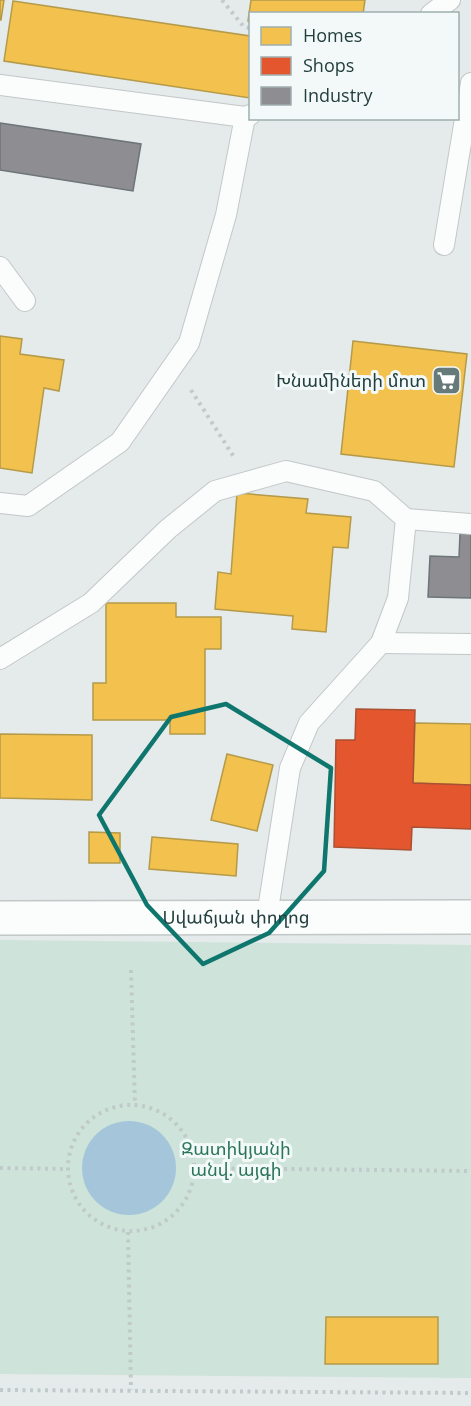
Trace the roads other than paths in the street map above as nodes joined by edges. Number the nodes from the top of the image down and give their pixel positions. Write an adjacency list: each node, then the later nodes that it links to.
1 (450, 0): 2 (lane)
2 (434, 12)
3 (471, 83): 6 (lane)
4 (0, 85): 5 (lane)
5 (248, 116): 9 (lane)
6 (444, 245)
7 (0, 267): 8 (lane)
8 (25, 301)
9 (0, 503)
10 (406, 519): 11 (lane); 12 (lane); 14 (lane)
11 (471, 524)
12 (381, 643): 13 (lane); 15 (lane)
13 (471, 644)
14 (0, 659)
15 (267, 916): 16 (street, Սվաճյան փողոց); 17 (street, Սվաճյան փողոց)
16 (471, 917)
17 (0, 918)

